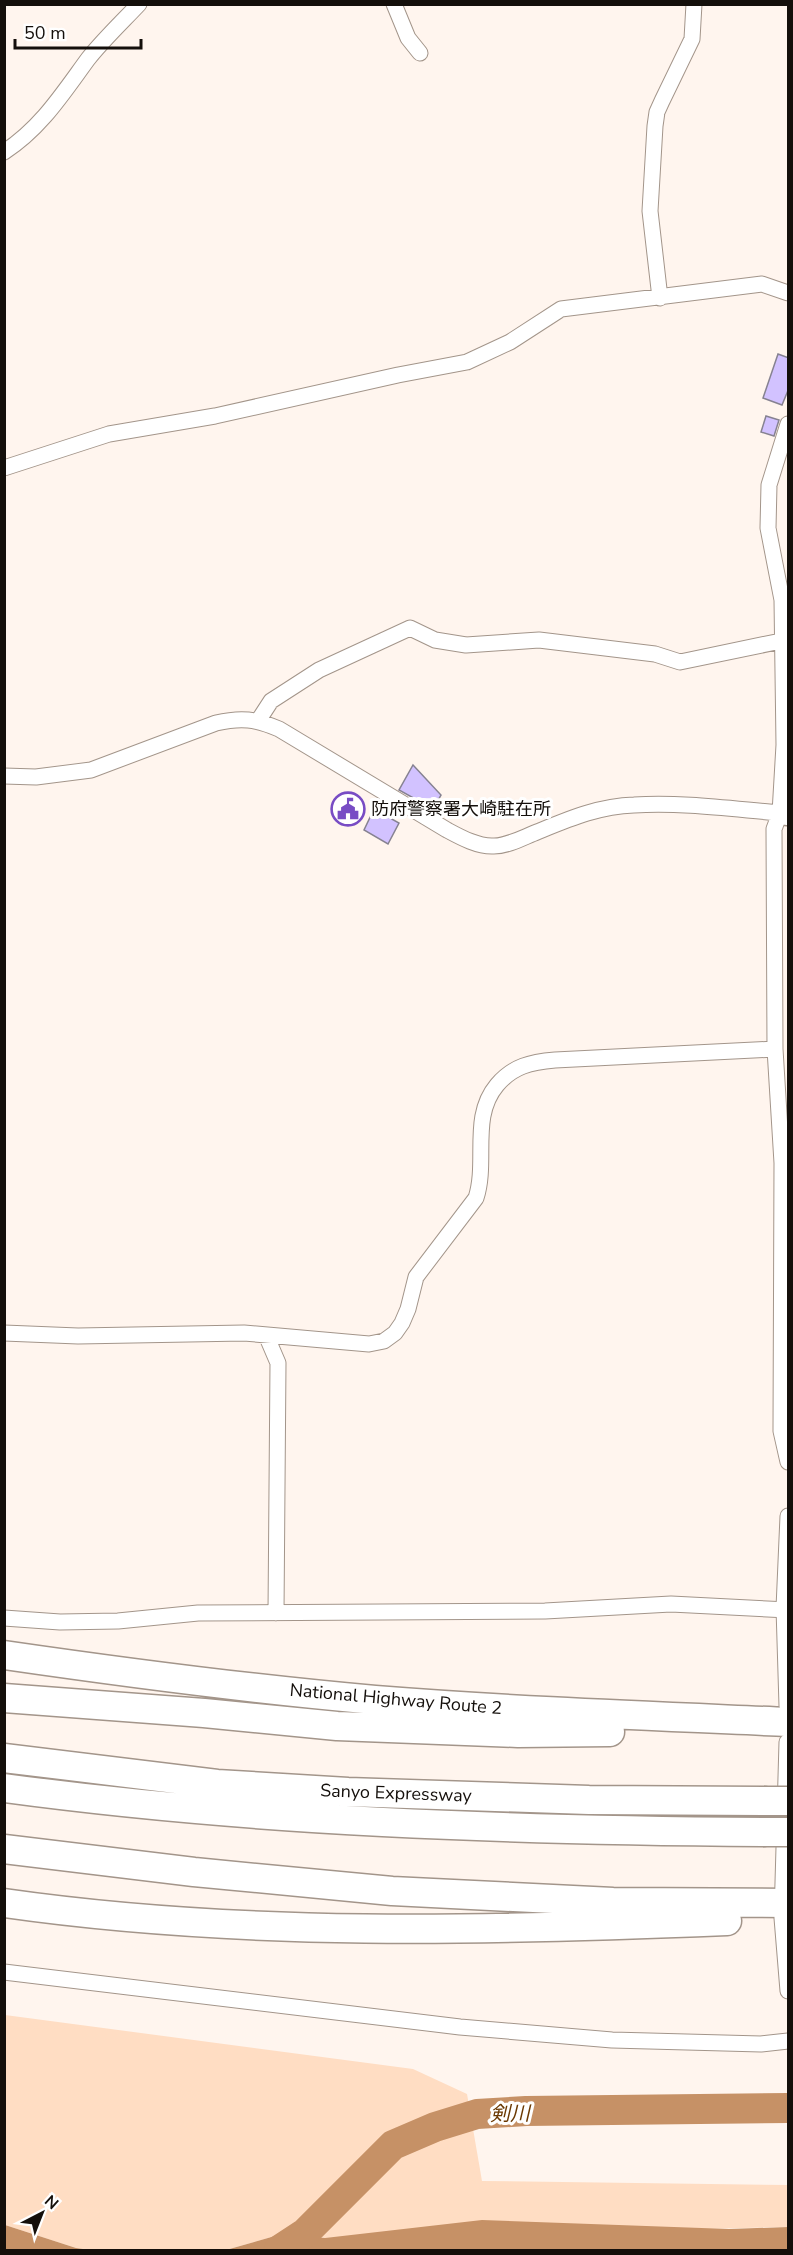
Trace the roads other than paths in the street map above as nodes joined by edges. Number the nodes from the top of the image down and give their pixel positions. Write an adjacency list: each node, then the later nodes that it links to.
1 (139, 4): 5 (street)
2 (394, 4): 4 (street)
3 (694, 4): 7 (street)
4 (420, 53)
5 (4, 152)
6 (789, 293): 7 (street)
7 (660, 298): 9 (street)
8 (789, 424): 10 (street)
9 (4, 468)
10 (785, 608): 11 (street)
11 (781, 641): 12 (street); 14 (street)
12 (258, 721): 13 (street); 14 (street)
13 (4, 776)
14 (784, 813): 15 (street)
15 (775, 1048): 17 (street); 18 (street)
16 (4, 1333): 17 (street)
17 (266, 1335): 21 (street)
18 (789, 1462)
19 (789, 1516): 20 (street)
20 (786, 1609): 21 (street); 25 (street)
21 (276, 1613): 22 (street)
22 (4, 1618)
23 (4, 1655): 25 (highway, National Highway Route 2)
24 (4, 1698): 25 (highway)
25 (788, 1726): 32 (street)
26 (4, 1758): 28 (highway, Sanyo Expressway)
27 (4, 1788): 29 (highway, Sanyo Expressway)
28 (776, 1801)
29 (776, 1832)
30 (4, 1849): 32 (highway)
31 (4, 1903): 32 (highway)
32 (785, 1911): 34 (street)
33 (4, 1972): 35 (street)
34 (789, 1991)
35 (789, 2041)

